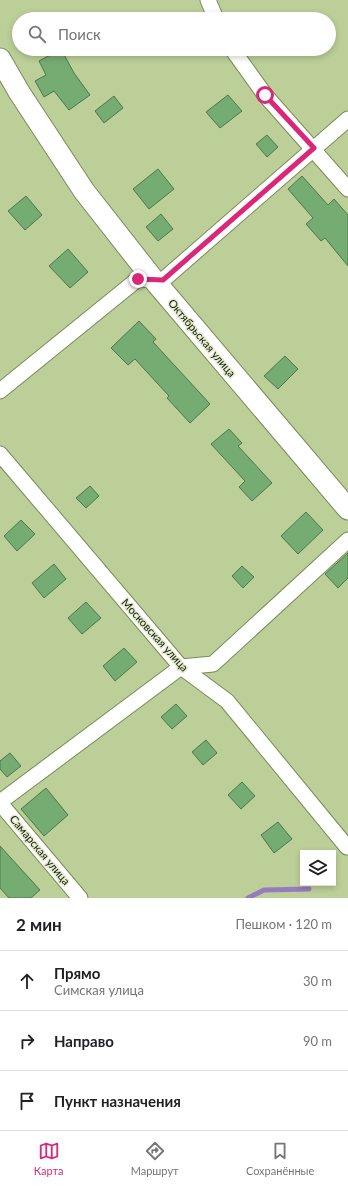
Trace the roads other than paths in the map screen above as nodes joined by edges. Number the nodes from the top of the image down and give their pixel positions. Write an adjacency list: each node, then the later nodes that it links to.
1 (208, 0): 2 (street)
2 (213, 12)
3 (237, 56): 6 (street)
4 (0, 59): 8 (main road, Октябрьская улица)
5 (348, 119): 6 (street)
6 (314, 148): 7 (street); 8 (street)
7 (348, 189)
8 (153, 279): 9 (street); 11 (main road, Октябрьская улица)
9 (0, 390)
10 (0, 454): 13 (street, Московская улица)
11 (348, 509)
12 (348, 540): 13 (street)
13 (181, 667): 14 (street); 15 (street, Московская улица)
14 (0, 802): 16 (street, Самарская улица)
15 (347, 847)
16 (80, 898)

